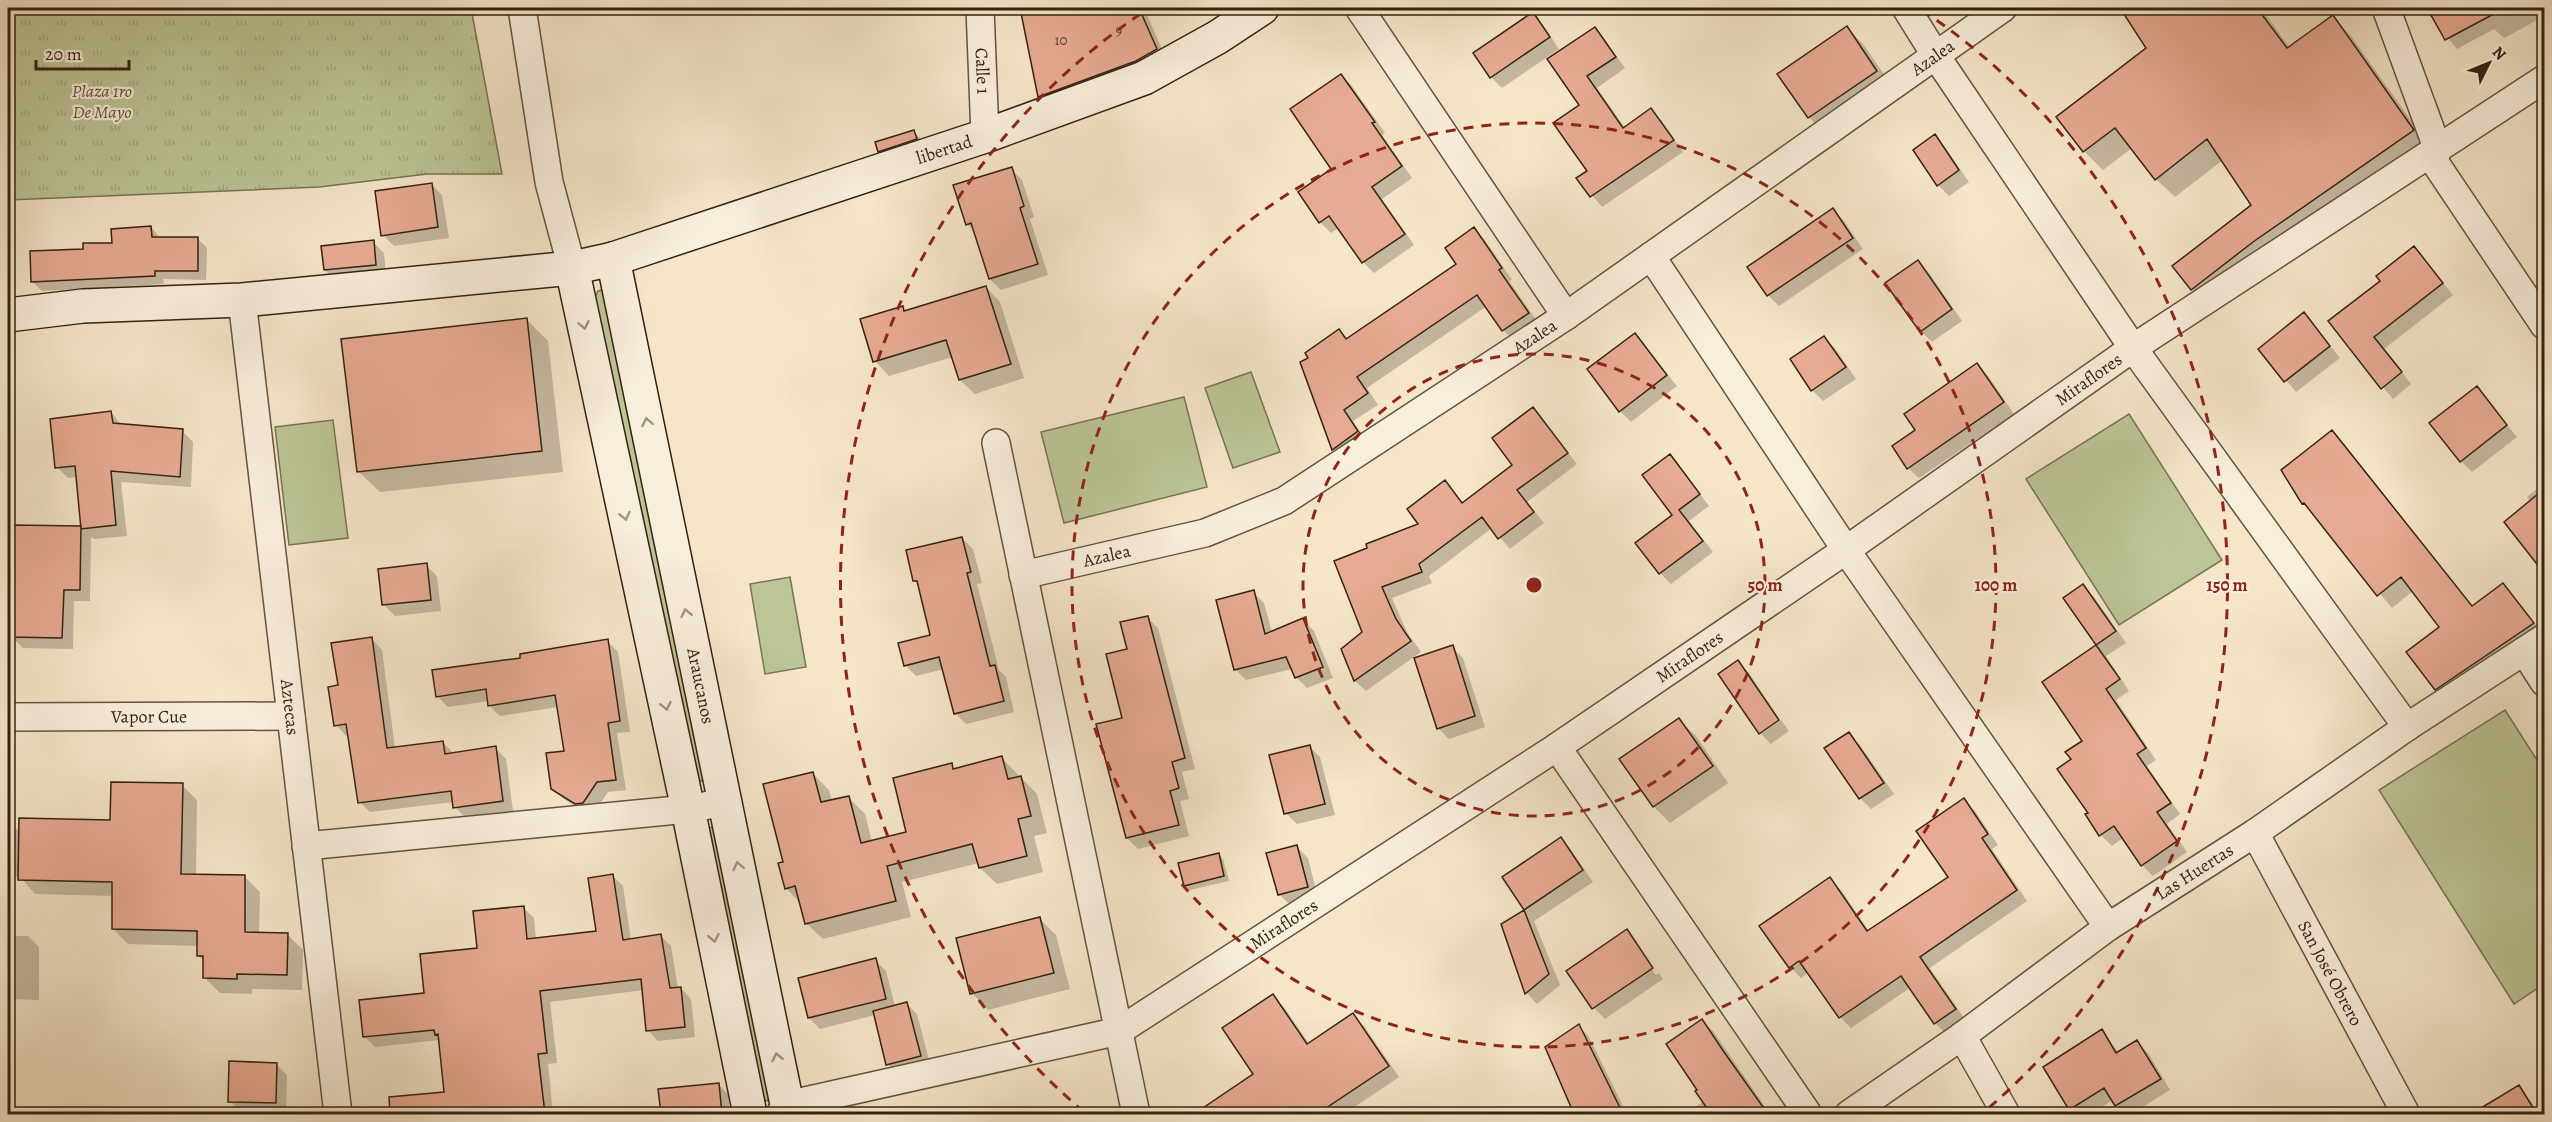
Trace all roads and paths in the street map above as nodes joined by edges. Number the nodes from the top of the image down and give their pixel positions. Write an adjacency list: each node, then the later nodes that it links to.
1 (522, 8): 14 (street)
2 (980, 8): 10 (street, Calle 1)
3 (1263, 8): 10 (street, libertad)
4 (1359, 8): 17 (street)
5 (1906, 8): 8 (street)
6 (2003, 8): 8 (street, Azalea)
7 (2386, 8): 11 (street)
8 (1936, 56): 12 (street, Azalea); 19 (street)
9 (2544, 78): 11 (street, Miraflores)
10 (986, 136): 13 (street, libertad)
11 (2434, 152): 18 (street); 19 (street, Miraflores)
12 (1651, 256): 17 (street, Azalea); 21 (street)
13 (613, 260): 14 (street, libertad); 29 (street, Araucanos, one-way to 13)
14 (572, 268): 15 (street, libertad); 30 (street, one-way to 30)
15 (242, 300): 16 (street, libertad); 25 (street, Aztecas)
16 (8, 315)
17 (1566, 316): 22 (street, Azalea)
18 (2544, 325)
19 (2133, 348): 21 (street, Miraflores); 27 (street)
20 (996, 443): 22 (street)
21 (1846, 550): 28 (street, Miraflores); 33 (street)
22 (1023, 575): 34 (street)
23 (2534, 645): 24 (street); 27 (street, Las Huertas)
24 (2544, 682)
25 (291, 716): 26 (street, Vapor Cue); 32 (street, Aztecas)
26 (8, 717)
27 (2407, 727): 31 (street, Las Huertas)
28 (1557, 747): 34 (street, Miraflores); 40 (street)
29 (725, 802): 30 (street); 36 (street, Araucanos, one-way to 29)
30 (688, 809): 32 (street); 38 (street, one-way to 38)
31 (2255, 833): 33 (street, Las Huertas); 43 (street, San José Obrero)
32 (306, 846): 37 (street, Aztecas)
33 (2108, 927): 35 (street, Las Huertas)
34 (1119, 1031): 36 (street, Miraflores); 39 (street)
35 (1962, 1036): 41 (street, Las Huertas); 42 (street)
36 (785, 1111)
37 (338, 1114)
38 (750, 1114)
39 (1136, 1114)
40 (1808, 1114)
41 (1849, 1114)
42 (2006, 1114)
43 (2406, 1114)

